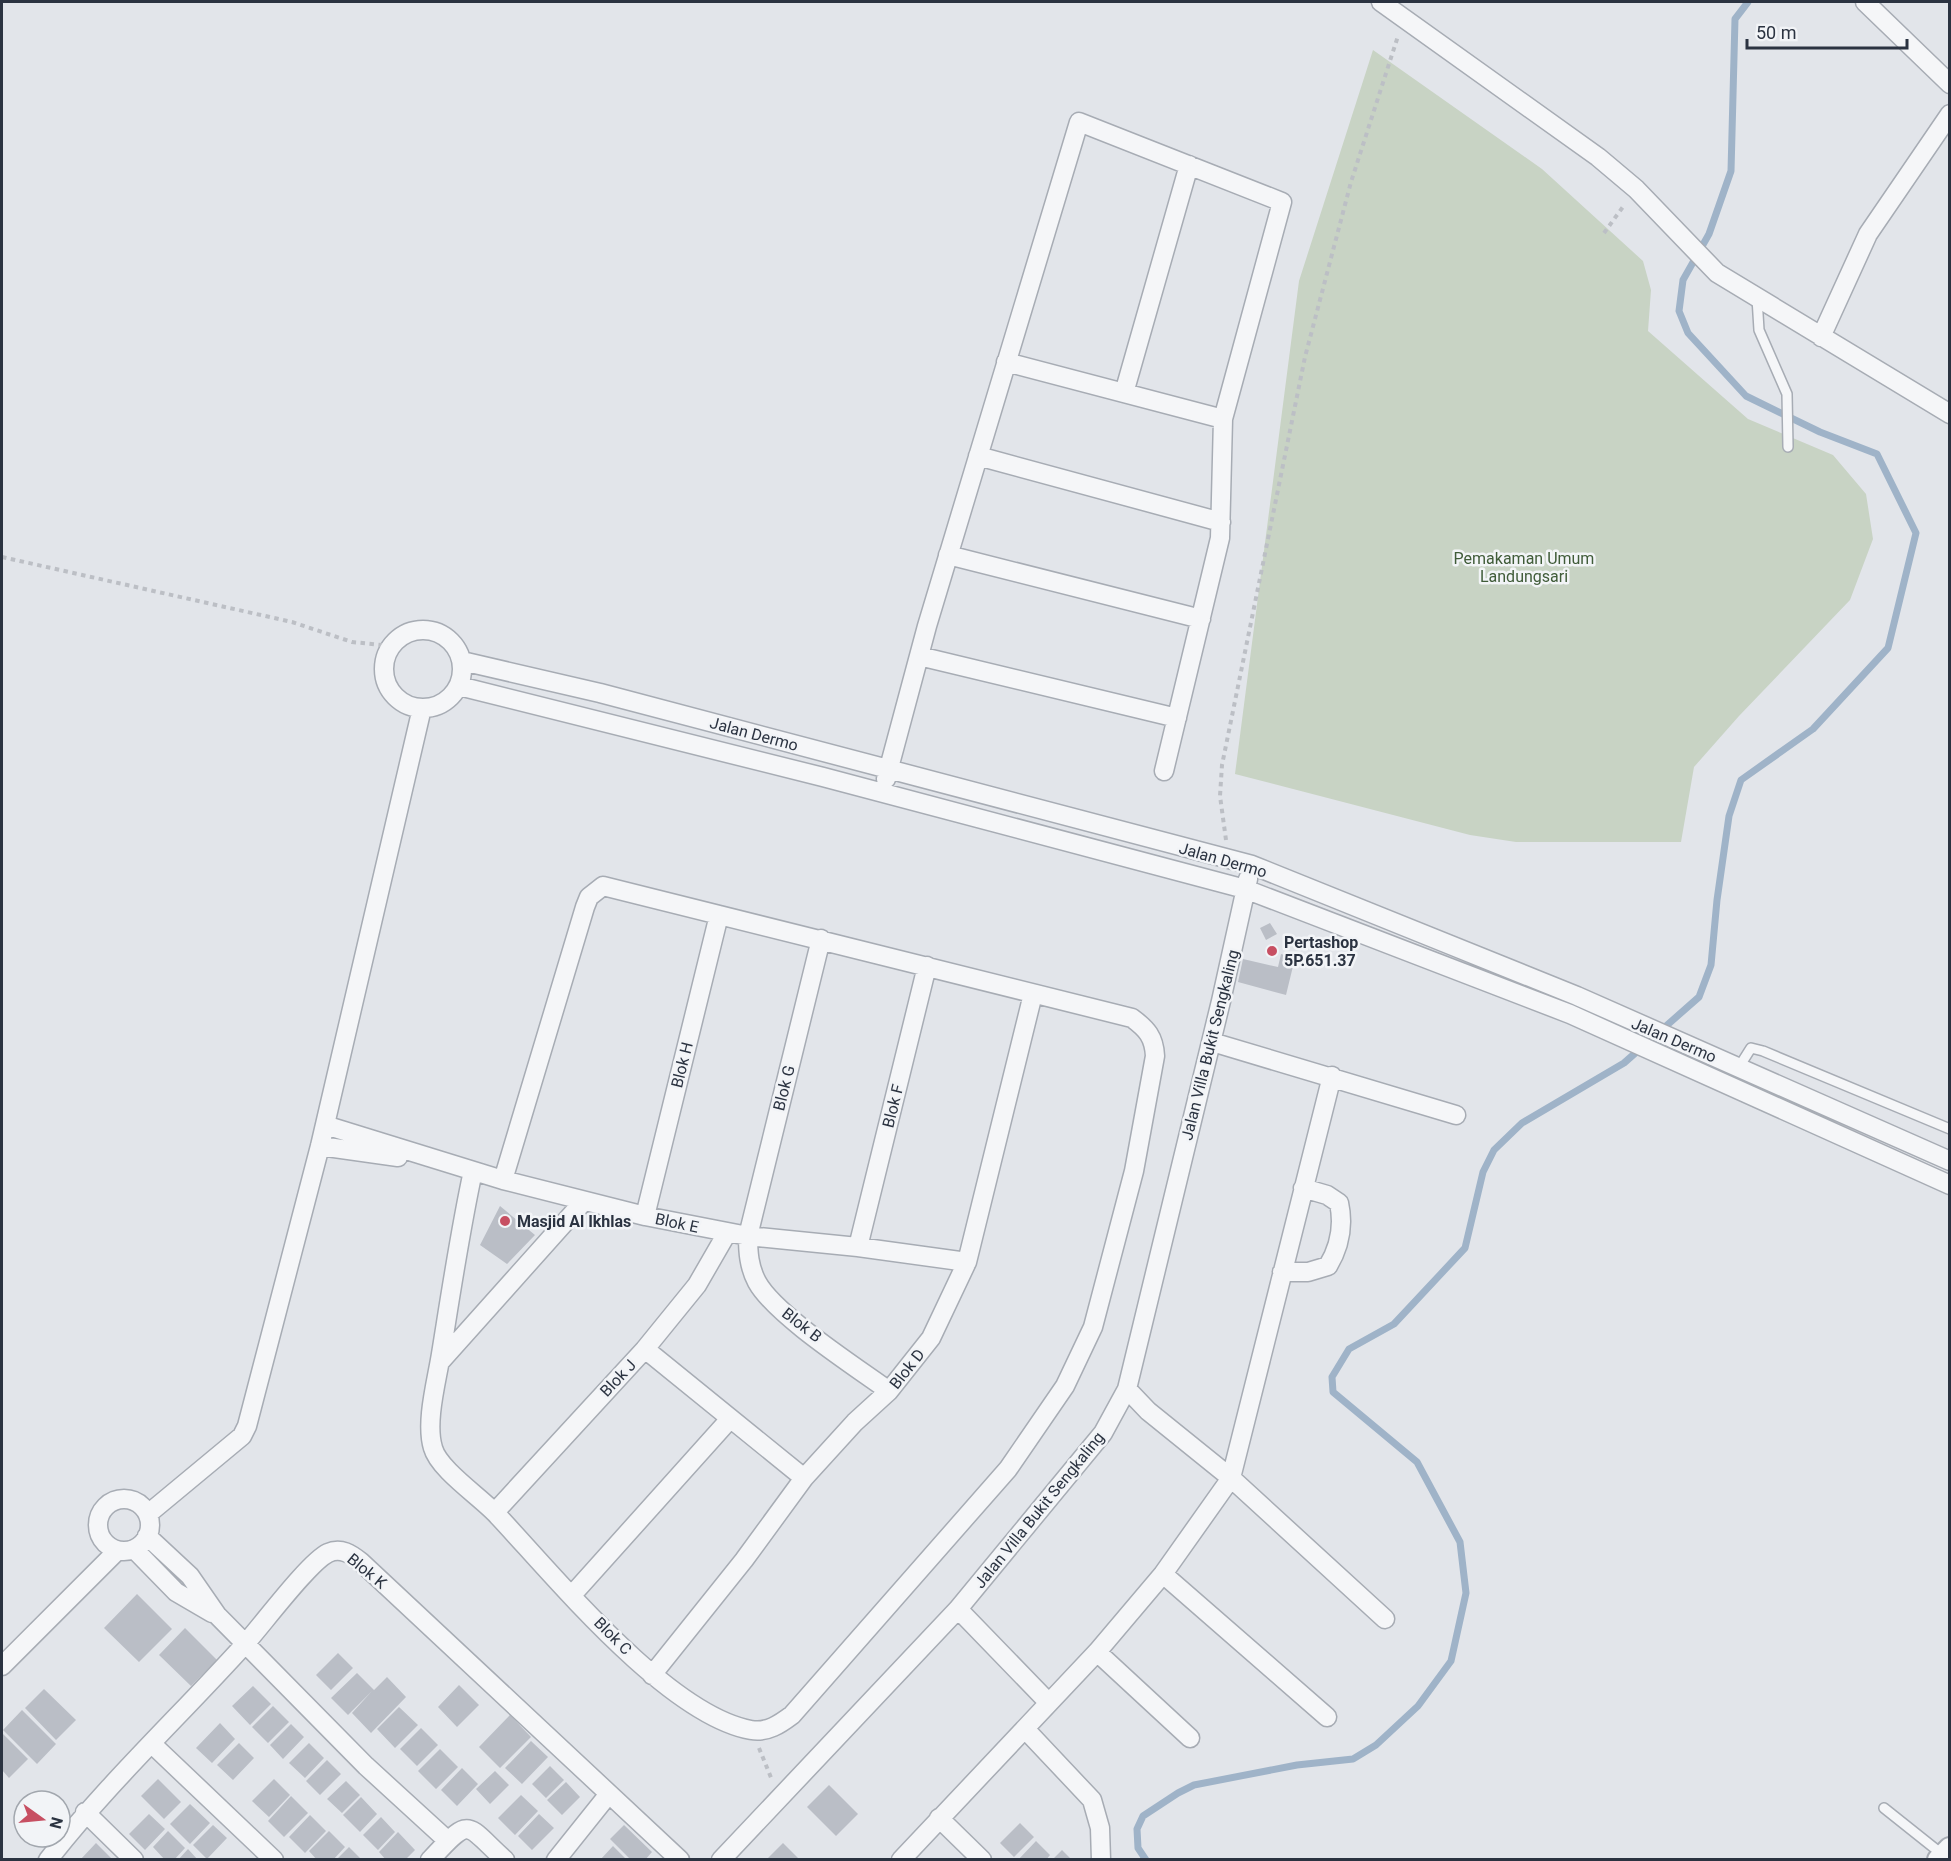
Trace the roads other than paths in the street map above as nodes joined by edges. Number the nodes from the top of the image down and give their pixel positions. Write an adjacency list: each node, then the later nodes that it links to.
1 (1381, 2): 6 (street)
2 (1864, 2): 3 (street)
3 (1950, 84)
4 (1950, 114): 7 (street)
5 (1189, 165): 8 (street); 9 (street); 11 (street)
6 (1757, 298): 7 (street); 12 (lane)
7 (1826, 340): 10 (street)
8 (1006, 362): 9 (street); 13 (street)
9 (1124, 393): 11 (street)
10 (1950, 414)
11 (1223, 419): 14 (street)
12 (1788, 447)
13 (978, 456): 14 (street); 15 (street)
14 (1221, 522): 16 (street)
15 (948, 555): 16 (street); 17 (street)
16 (1201, 619): 21 (street)
17 (919, 656): 21 (street); 23 (street)
18 (462, 661): 19 (street); 20 (street); 22 (street, Jalan Dermo)
19 (459, 686): 20 (street); 25 (street)
20 (422, 708): 41 (street)
21 (1177, 718): 24 (street)
22 (830, 754): 23 (street, Jalan Dermo); 25 (street)
23 (889, 769): 26 (street); 27 (street, Jalan Dermo)
24 (1164, 771)
25 (822, 777): 26 (street)
26 (882, 793): 28 (street)
27 (1252, 865): 28 (street, Jalan Villa Bukit Sengkaling); 33 (street, Jalan Dermo)
28 (1245, 889): 34 (street); 36 (street, Jalan Villa Bukit Sengkaling)
29 (719, 915): 30 (street); 47 (street); 51 (street, Blok H)
30 (821, 939): 31 (street); 53 (street, Blok G)
31 (927, 966): 32 (street); 54 (street, Blok F)
32 (1033, 994): 55 (street, Blok D); 76 (street, Blok C)
33 (1577, 996): 34 (street); 35 (street, Jalan Dermo)
34 (1570, 1014): 35 (street)
35 (1607, 1022): 37 (street, Jalan Dermo); 39 (street)
36 (1212, 1042): 38 (street); 59 (street, Jalan Villa Bukit Sengkaling)
37 (1735, 1065): 39 (street); 42 (lane); 44 (street, Jalan Dermo)
38 (1332, 1076): 40 (street); 49 (street)
39 (1722, 1082): 46 (street)
40 (1456, 1115)
41 (325, 1125): 43 (street); 45 (street, Blok E)
42 (1950, 1129)
43 (320, 1146): 45 (street); 65 (street)
44 (1942, 1159): 46 (street)
45 (473, 1171): 47 (street, Blok E); 58 (street, Blok C)
46 (1926, 1175): 48 (street)
47 (503, 1180): 50 (street, Blok E)
48 (1950, 1185)
49 (1304, 1188): 56 (street); 56 (street)
50 (583, 1202): 51 (street, Blok E); 58 (street)
51 (645, 1216): 52 (street, Blok E)
52 (727, 1233): 53 (street, Blok E); 57 (street, Blok J)
53 (748, 1236): 54 (street, Blok E); 60 (street, Blok B)
54 (858, 1247): 55 (street, Blok E)
55 (967, 1262): 60 (street, Blok D)
56 (1282, 1272): 63 (street)
57 (645, 1350): 61 (street); 64 (street, Blok J)
58 (440, 1362): 64 (street, Blok C)
59 (1127, 1389): 63 (street); 70 (street, Jalan Villa Bukit Sengkaling)
60 (890, 1392): 62 (street, Blok D)
61 (729, 1420): 62 (street); 69 (street)
62 (804, 1478): 76 (street, Blok D)
63 (1231, 1478): 68 (street); 72 (street)
64 (495, 1512): 69 (street, Blok C)
65 (148, 1514): 66 (street); 67 (street)
66 (147, 1536): 67 (street); 71 (street)
67 (125, 1550): 71 (street); 75 (street)
68 (1163, 1574): 74 (street); 78 (street)
69 (572, 1595): 76 (street, Blok C)
70 (958, 1609): 77 (street); 95 (street, Jalan Villa Bukit Sengkaling)
71 (216, 1615): 73 (street)
72 (1385, 1618)
73 (245, 1643): 81 (street, Blok K); 82 (street, Blok K); 86 (street)
74 (1097, 1652): 77 (street); 80 (street)
75 (2, 1666)
76 (652, 1675)
77 (1049, 1703): 79 (street)
78 (1328, 1718)
79 (1026, 1730): 85 (street); 98 (street)
80 (1190, 1738)
81 (152, 1744): 84 (street, Blok K); 91 (street)
82 (608, 1795): 88 (street); 94 (street, Blok K)
83 (1884, 1808): 87 (lane)
84 (85, 1812): 89 (street, Blok K); 90 (street)
85 (939, 1818): 96 (street); 97 (street)
86 (448, 1841): 92 (street); 93 (street)
87 (1945, 1856)
88 (558, 1858)
89 (48, 1860)
90 (134, 1860)
91 (274, 1860)
92 (430, 1860)
93 (505, 1860)
94 (680, 1860)
95 (721, 1860)
96 (901, 1860)
97 (982, 1860)
98 (1101, 1860)

